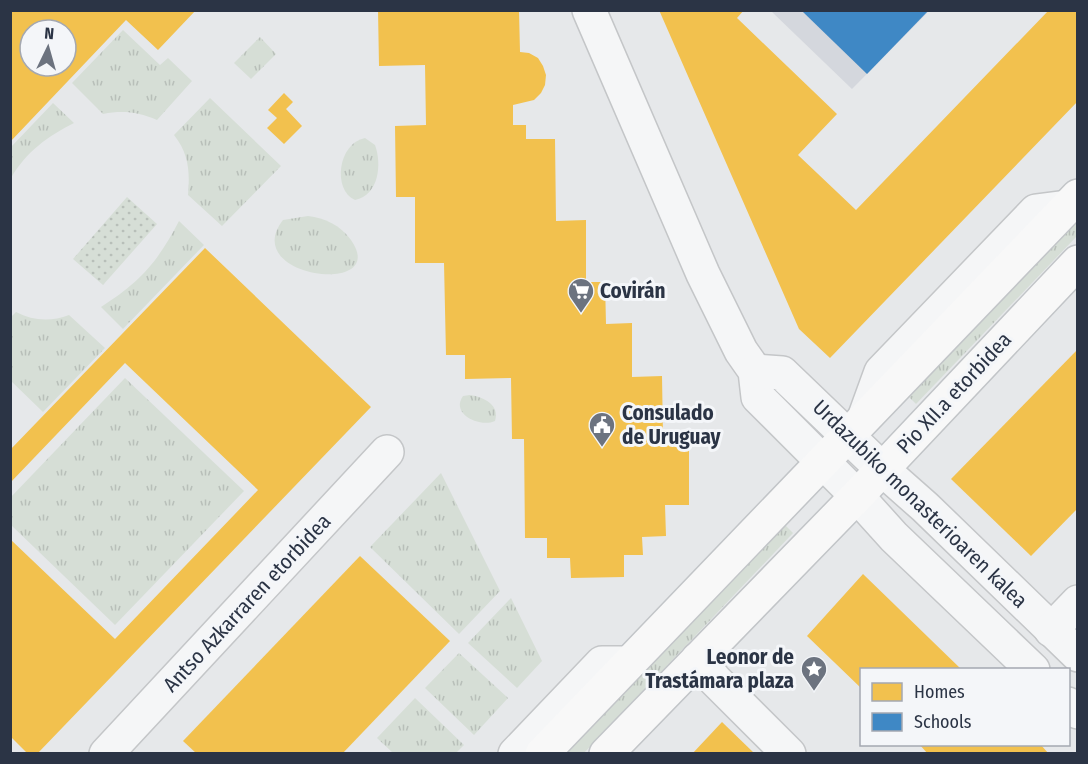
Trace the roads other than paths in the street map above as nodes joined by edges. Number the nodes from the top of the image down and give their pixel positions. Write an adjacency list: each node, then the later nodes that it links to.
1 (589, 10): 4 (street, Urdazubiko monasterioaren kalea)
2 (1072, 201): 5 (main road)
3 (1077, 262): 8 (main road, Pio XII.a etorbidea)
4 (755, 370): 5 (street, Urdazubiko monasterioaren kalea); 7 (street, Urdazubiko monasterioaren kalea)
5 (856, 426): 7 (main road); 8 (street, Urdazubiko monasterioaren kalea)
6 (387, 452): 16 (street, Antso Azkarraren etorbidea)
7 (822, 462): 9 (street, Urdazubiko monasterioaren kalea); 14 (main road)
8 (882, 469): 9 (main road, Pio XII.a etorbidea); 11 (street, Urdazubiko monasterioaren kalea)
9 (857, 496): 13 (main road, Pio XII.a etorbidea); 15 (street, Urdazubiko monasterioaren kalea)
10 (1077, 602): 11 (street)
11 (1051, 630): 12 (street, Urdazubiko monasterioaren kalea)
12 (1077, 656)
13 (698, 659): 19 (main road, Pio XII.a etorbidea); 20 (street)
14 (628, 663): 17 (street); 18 (main road)
15 (1032, 668)
16 (106, 753)
17 (516, 753)
18 (542, 753)
19 (606, 753)
20 (789, 753)

